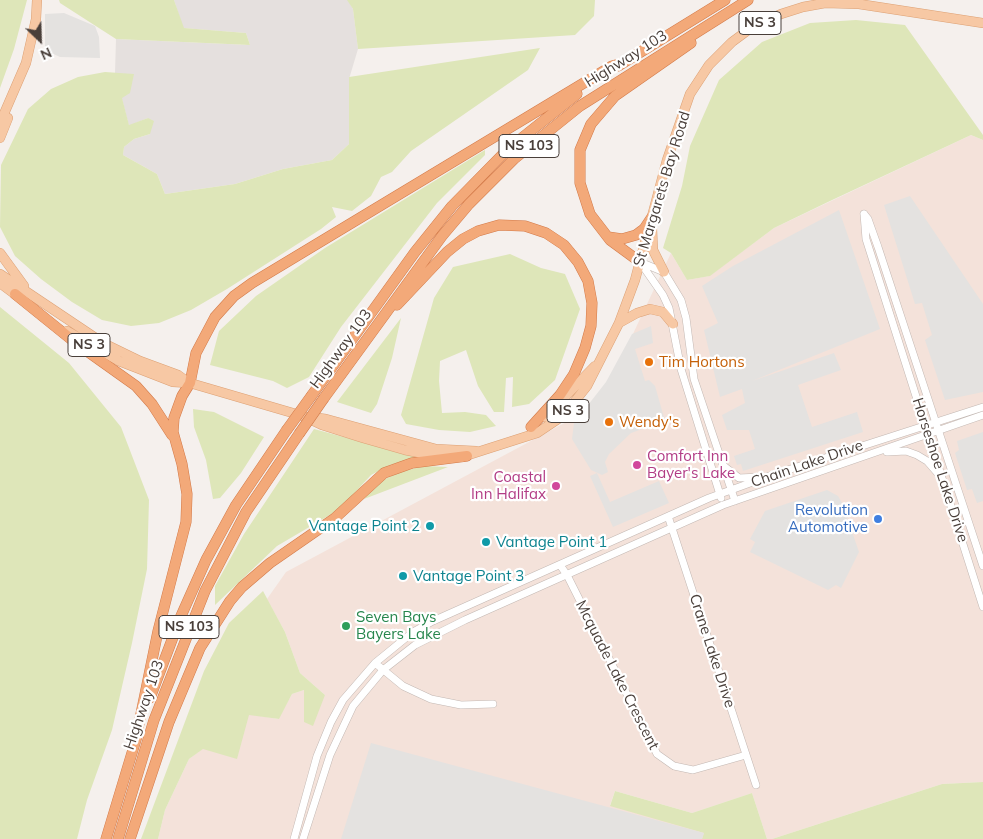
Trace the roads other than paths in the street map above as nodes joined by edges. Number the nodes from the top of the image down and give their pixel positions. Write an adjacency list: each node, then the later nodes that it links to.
1 (37, 0): 7 (main road)
2 (725, 0): 6 (highway, Highway 103 / NS 103)
3 (748, 0): 26 (highway, Highway 103 / NS 103)
4 (756, 0): 12 (highway)
5 (983, 23): 11 (main road, St Margarets Bay Road / NS 3)
6 (623, 63): 28 (highway); 62 (highway, Highway 103 / NS 103, bridge)
7 (16, 87): 8 (main road); 9 (main road); 10 (main road)
8 (0, 108)
9 (0, 123)
10 (0, 138)
11 (652, 217): 12 (highway); 14 (main road, St Margarets Bay Road / NS 3); 15 (main road)
12 (605, 236): 14 (highway)
13 (0, 252): 21 (main road)
14 (640, 262): 15 (street); 22 (main road, St Margarets Bay Road / NS 3); 23 (street)
15 (664, 272): 43 (street)
16 (886, 272): 18 (street); 18 (street, Horseshoe Lake Drive); 24 (street, Horseshoe Lake Drive)
17 (0, 274): 21 (main road, St Margarets Bay Road / NS 3)
18 (877, 274): 25 (street, Horseshoe Lake Drive)
19 (0, 283): 20 (main road, St Margarets Bay Road / NS 3)
20 (14, 294): 28 (main road, St Margarets Bay Road / NS 3); 38 (highway)
21 (43, 302): 28 (main road, St Margarets Bay Road / NS 3)
22 (619, 323): 23 (main road); 27 (main road, St Margarets Bay Road / NS 3)
23 (673, 324): 48 (street)
24 (905, 330): 25 (street); 32 (street, Horseshoe Lake Drive)
25 (896, 333): 33 (street, Horseshoe Lake Drive)
26 (360, 347): 34 (highway); 66 (highway, Highway 103 / NS 103, bridge)
27 (597, 364): 34 (main road, St Margarets Bay Road / NS 3); 37 (main road, St Margarets Bay Road / NS 3)
28 (190, 383): 31 (main road, St Margarets Bay Road / NS 3); 38 (highway)
29 (983, 407): 32 (street, Chain Lake Drive)
30 (983, 415): 35 (street, Chain Lake Drive)
31 (303, 416): 39 (main road, St Margarets Bay Road / NS 3); 41 (main road, St Margarets Bay Road / NS 3)
32 (936, 422): 33 (street, Chain Lake Drive); 35 (street, Horseshoe Lake Drive)
33 (925, 424): 36 (street, Horseshoe Lake Drive); 42 (street, Chain Lake Drive)
34 (531, 427): 37 (main road, St Margarets Bay Road / NS 3)
35 (939, 431): 36 (street, Chain Lake Drive); 53 (street, Horseshoe Lake Drive)
36 (928, 435): 40 (street, Chain Lake Drive); 46 (street, Horseshoe Lake Drive)
37 (520, 438): 39 (main road, St Margarets Bay Road / NS 3)
38 (177, 445): 62 (highway)
39 (479, 451): 41 (main road, St Margarets Bay Road / NS 3)
40 (880, 452): 44 (street, Chain Lake Drive); 46 (street)
41 (467, 456): 67 (highway)
42 (819, 460): 44 (street); 45 (street, Chain Lake Drive)
43 (722, 465): 45 (street); 47 (street)
44 (823, 471): 49 (street, Chain Lake Drive)
45 (772, 475): 47 (street, Chain Lake Drive)
46 (943, 480): 54 (street, Horseshoe Lake Drive)
47 (731, 491): 48 (street, Chain Lake Drive); 49 (street)
48 (720, 494): 50 (street); 51 (street, Chain Lake Drive)
49 (735, 501): 50 (street, Chain Lake Drive)
50 (722, 505): 52 (street, Chain Lake Drive)
51 (668, 516): 52 (street, Crane Lake Drive); 55 (street, Chain Lake Drive)
52 (672, 527): 57 (street, Chain Lake Drive); 63 (street, Crane Lake Drive)
53 (973, 537): 54 (street); 56 (street, Horseshoe Lake Drive)
54 (962, 540): 58 (street, Horseshoe Lake Drive)
55 (560, 564): 57 (street, Mcquade Lake Crescent); 59 (street, Chain Lake Drive)
56 (983, 566)
57 (567, 574): 60 (street, Chain Lake Drive); 63 (street, Mcquade Lake Crescent)
58 (983, 607)
59 (375, 663): 60 (street); 68 (street, Chain Lake Drive)
60 (384, 670): 61 (street); 69 (street, Chain Lake Drive)
61 (493, 704)
62 (136, 738): 65 (highway, Highway 103 / NS 103)
63 (746, 756): 64 (street, Crane Lake Drive)
64 (756, 785)
65 (106, 839)
66 (118, 839)
67 (130, 839)
68 (294, 839)
69 (303, 839)

